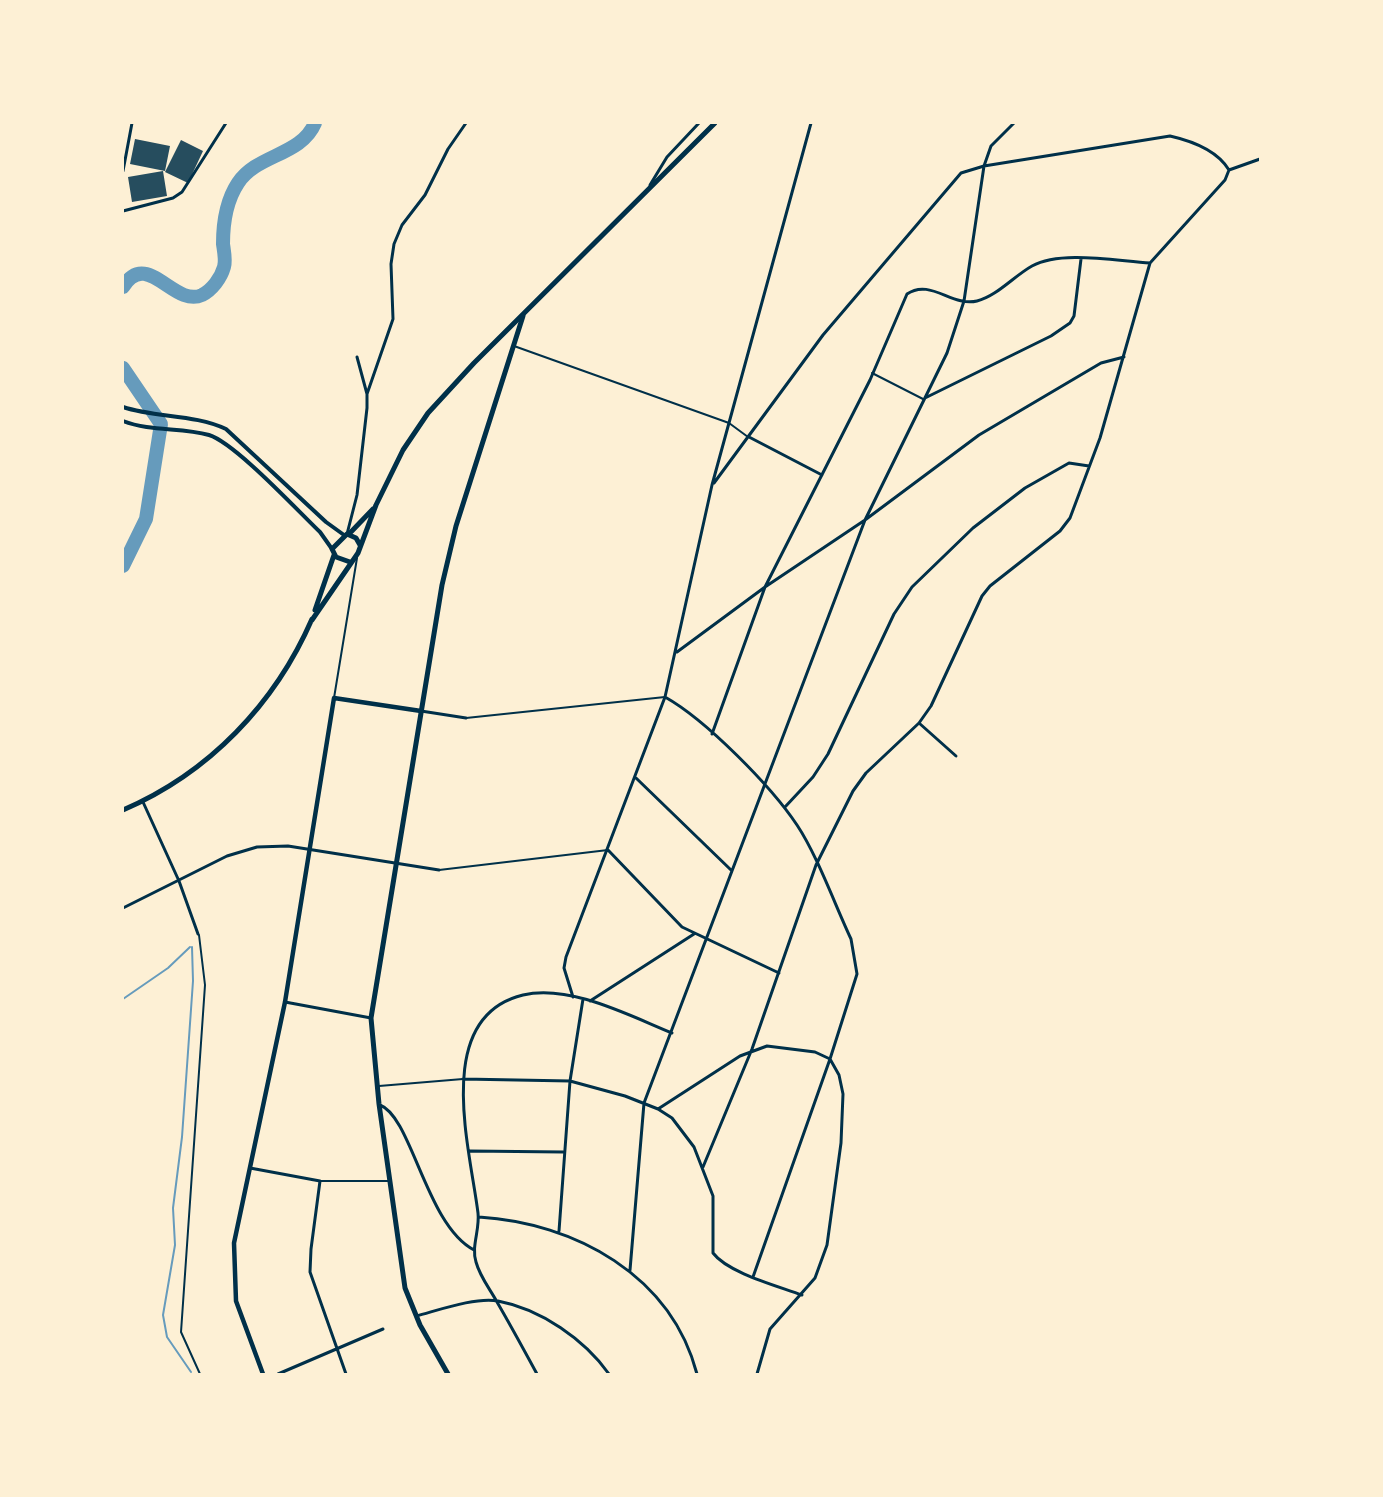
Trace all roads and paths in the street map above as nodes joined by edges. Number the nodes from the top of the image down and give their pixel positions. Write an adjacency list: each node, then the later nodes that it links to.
1 (132, 123): 11 (street)
2 (226, 123): 13 (street)
3 (466, 123): 22 (street)
4 (699, 123): 12 (street)
5 (716, 123): 12 (main road)
6 (811, 123): 26 (street)
7 (1014, 123): 9 (street)
8 (1260, 159): 10 (street)
9 (984, 166): 10 (street); 16 (street); 27 (street)
10 (1229, 170): 15 (street)
11 (123, 171)
12 (648, 189): 17 (main road)
13 (123, 211)
14 (1081, 259): 15 (street); 16 (street); 23 (street)
15 (1150, 263): 20 (street)
16 (964, 302): 21 (street); 23 (street)
17 (523, 316): 18 (main road); 31 (main road)
18 (512, 345): 26 (street); 43 (main road)
19 (357, 357): 22 (street)
20 (1124, 357): 28 (street); 32 (street)
21 (873, 374): 23 (street); 29 (street)
22 (367, 394): 33 (street)
23 (923, 399): 32 (street)
24 (123, 407): 33 (street)
25 (123, 421): 35 (street)
26 (729, 423): 27 (street); 30 (street)
27 (748, 437): 29 (street); 30 (street)
28 (1089, 466): 45 (street); 51 (street)
29 (822, 475): 38 (street)
30 (712, 485): 40 (street)
31 (376, 505): 33 (main road); 34 (main road)
32 (865, 520): 38 (street); 49 (street)
33 (347, 534): 34 (main road); 35 (main road)
34 (360, 545): 36 (main road)
35 (333, 552): 37 (main road); 39 (main road)
36 (358, 553): 37 (main road); 41 (street)
37 (350, 562): 39 (main road)
38 (765, 587): 40 (street); 46 (street)
39 (312, 620): 50 (main road)
40 (676, 653): 42 (street)
41 (334, 698): 43 (main road); 53 (main road)
42 (665, 698): 44 (street); 46 (street); 48 (street)
43 (421, 711): 44 (street); 55 (main road)
44 (466, 718)
45 (919, 723): 47 (street); 56 (street)
46 (712, 734): 49 (street)
47 (956, 756)
48 (636, 778): 54 (street); 58 (street)
49 (765, 785): 51 (street); 58 (street)
50 (143, 802): 52 (main road); 59 (street)
51 (784, 808): 56 (street)
52 (123, 810)
53 (309, 850): 55 (street); 59 (street); 68 (main road)
54 (608, 850): 57 (street); 62 (street); 65 (street)
55 (397, 864): 57 (street); 69 (main road)
56 (816, 865): 64 (street); 72 (street)
57 (439, 870)
58 (731, 870): 63 (street)
59 (179, 881): 60 (street); 61 (street)
60 (123, 908)
61 (198, 934): 95 (street)
62 (694, 934): 63 (street); 67 (street)
63 (706, 940): 64 (street); 70 (street)
64 (779, 973): 71 (street)
65 (573, 997): 66 (street); 73 (street)
66 (583, 999): 67 (street); 74 (street)
67 (590, 1001): 70 (street)
68 (285, 1002): 69 (street); 82 (main road)
69 (371, 1018): 75 (main road)
70 (672, 1032): 76 (street)
71 (753, 1049): 72 (street); 78 (street); 81 (street)
72 (830, 1059): 89 (street); 90 (street)
73 (463, 1079): 74 (street); 75 (street); 79 (street)
74 (570, 1082): 76 (street); 80 (street)
75 (377, 1086): 77 (main road)
76 (644, 1103): 78 (street); 88 (street)
77 (379, 1104): 84 (main road); 87 (street)
78 (658, 1109): 81 (street)
79 (470, 1151): 80 (street); 85 (street)
80 (563, 1152): 86 (street)
81 (704, 1167): 89 (street)
82 (249, 1168): 83 (street); 96 (main road)
83 (320, 1181): 84 (street); 94 (street)
84 (389, 1181): 92 (main road)
85 (479, 1217): 86 (street); 87 (street)
86 (559, 1231): 88 (street)
87 (474, 1250): 91 (street)
88 (630, 1270): 102 (street)
89 (753, 1276): 90 (street)
90 (802, 1295): 103 (street)
91 (496, 1301): 92 (street); 100 (street); 101 (street)
92 (416, 1316): 99 (main road)
93 (383, 1329): 94 (street)
94 (336, 1349): 97 (street); 98 (street)
95 (200, 1374)
96 (263, 1374)
97 (278, 1374)
98 (346, 1374)
99 (448, 1374)
100 (537, 1374)
101 (609, 1374)
102 (697, 1374)
103 (757, 1374)

